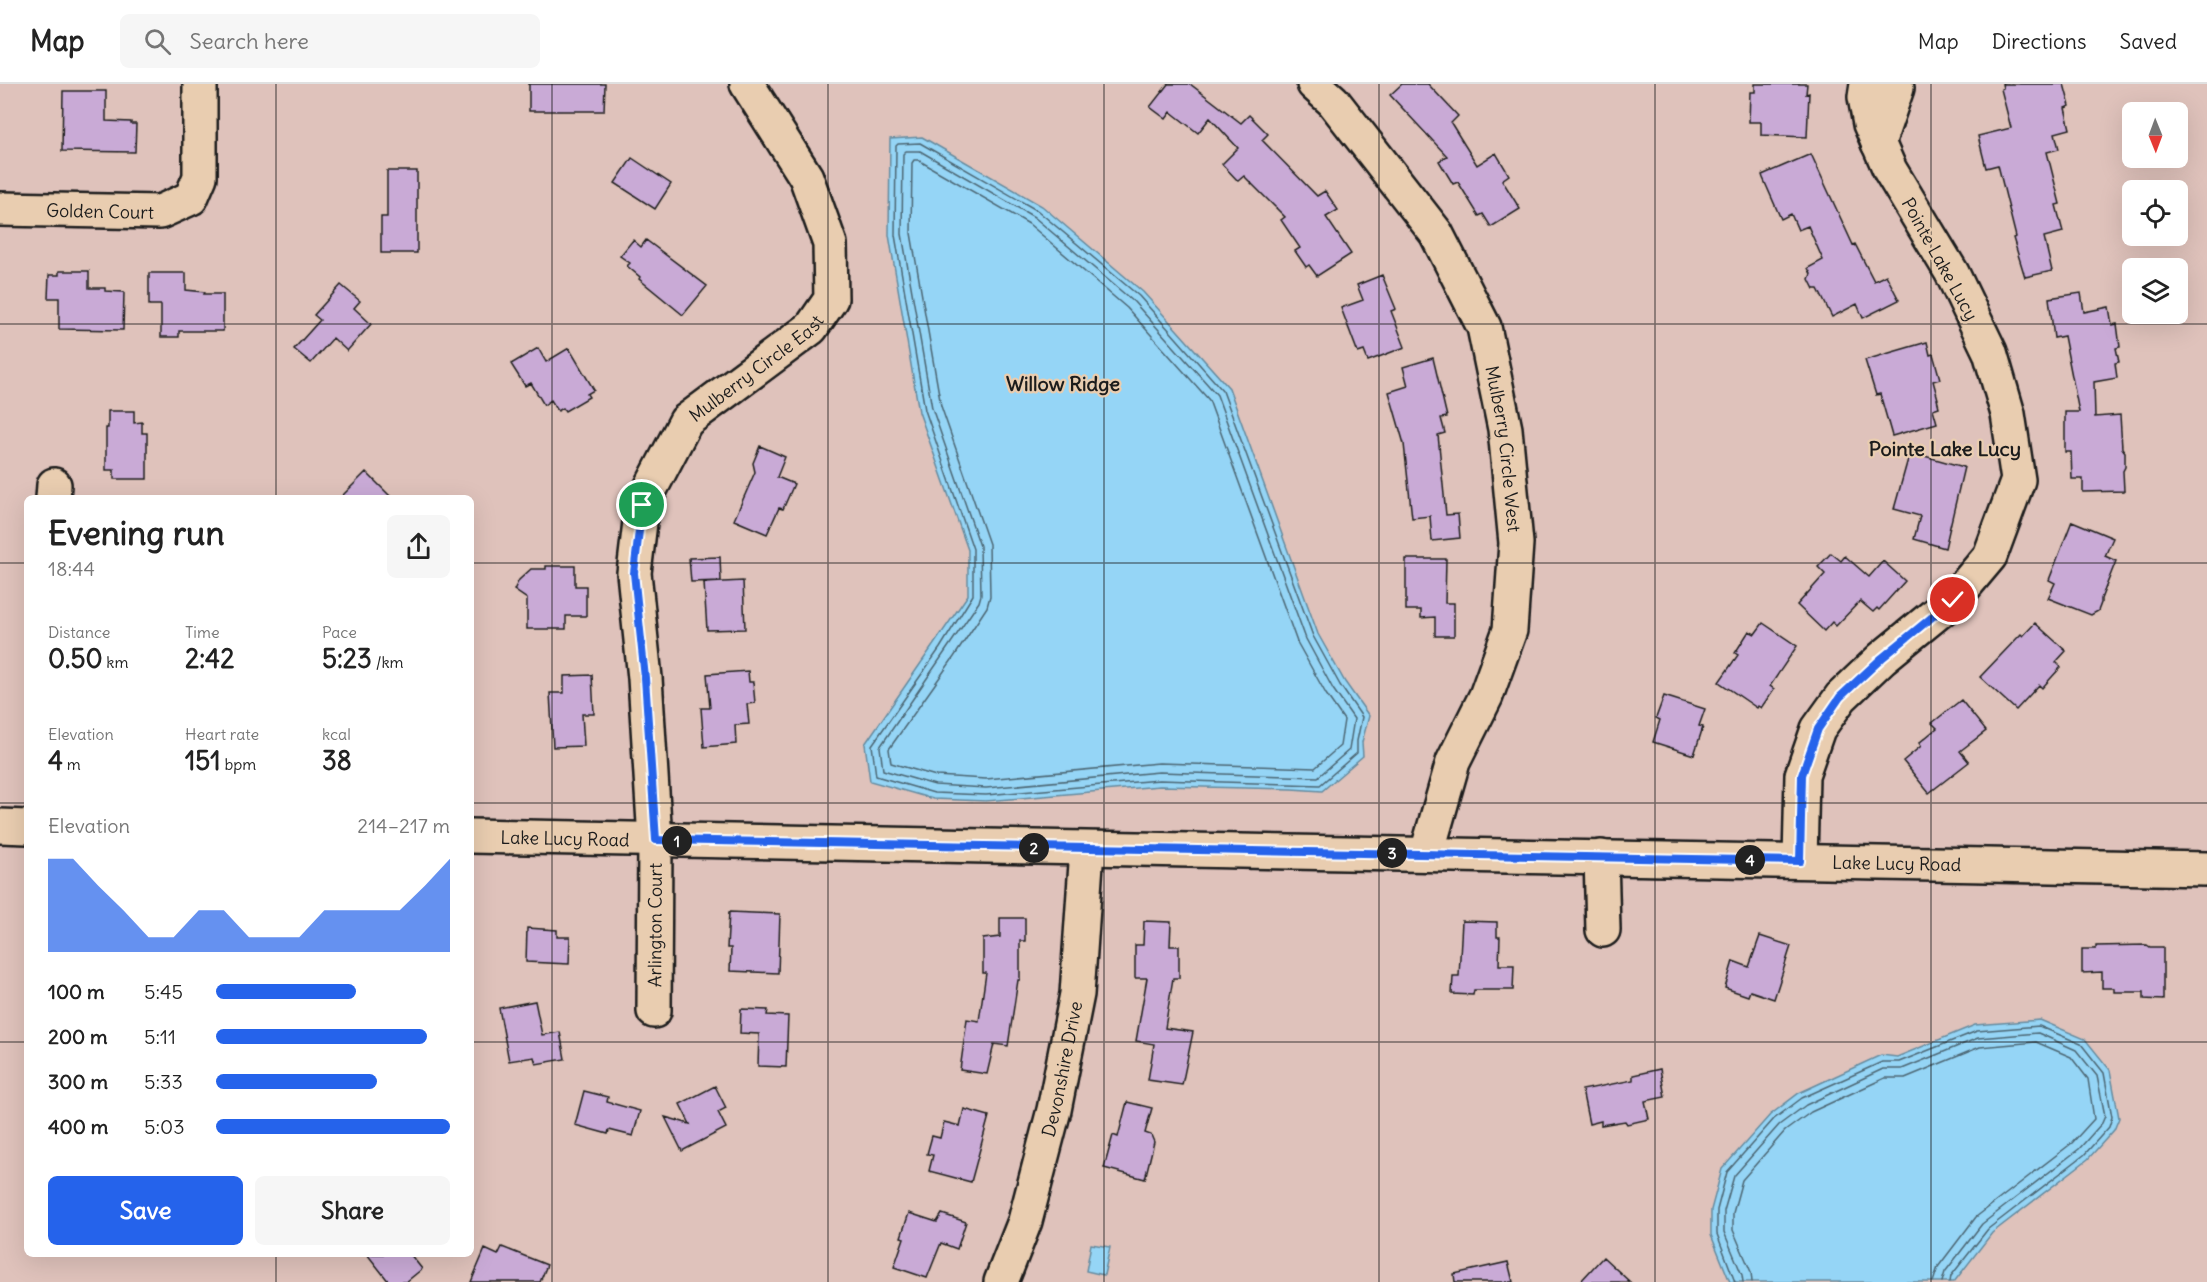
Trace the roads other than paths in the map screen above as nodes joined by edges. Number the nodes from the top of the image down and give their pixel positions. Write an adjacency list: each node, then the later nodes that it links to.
1 (200, 84): 5 (street, Golden Court)
2 (747, 84): 9 (street, Mulberry Circle East)
3 (1314, 84): 11 (street, Mulberry Circle West)
4 (1882, 86): 13 (street, Pointe Lake Lucy)
5 (0, 209)
6 (0, 826): 7 (street)
7 (24, 827)
8 (474, 836): 9 (street, Lake Lucy Road)
9 (656, 840): 10 (street, Lake Lucy Road); 16 (street, Arlington Court)
10 (1087, 849): 11 (street, Lake Lucy Road); 17 (street, Devonshire Drive)
11 (1426, 853): 12 (street, Lake Lucy Road)
12 (1601, 857): 13 (street, Lake Lucy Road); 15 (street)
13 (1800, 861): 14 (street, Lake Lucy Road)
14 (2207, 869)
15 (1603, 930)
16 (654, 1011)
17 (1001, 1282)

